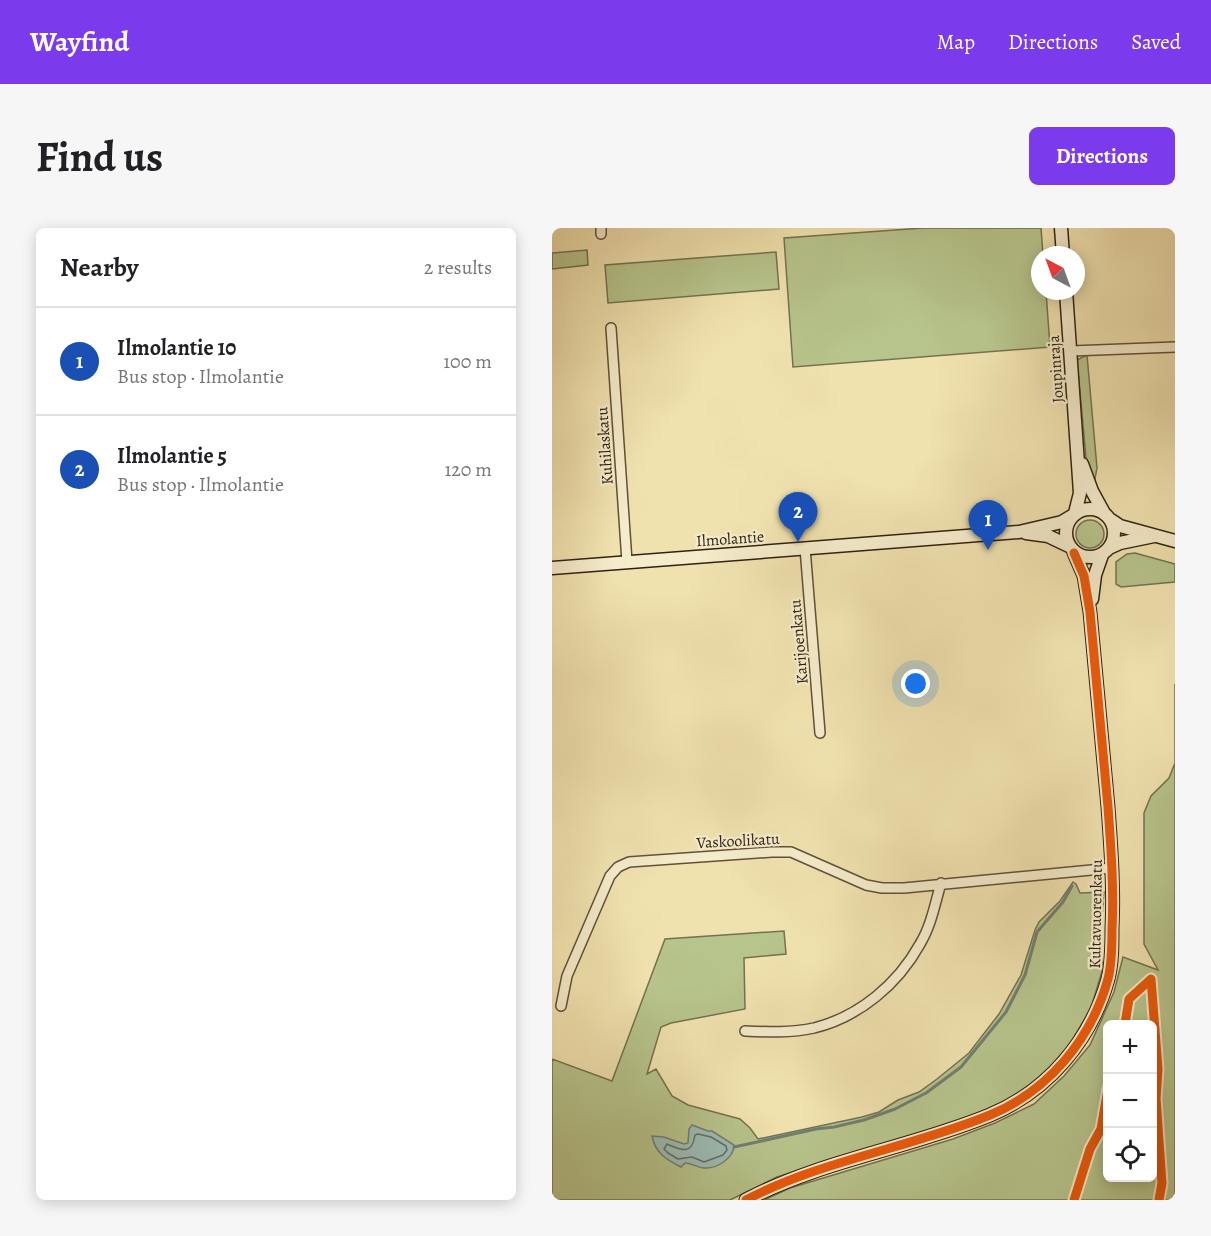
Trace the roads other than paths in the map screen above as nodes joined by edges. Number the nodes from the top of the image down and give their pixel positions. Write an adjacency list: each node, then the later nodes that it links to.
1 (1061, 228): 2 (street)
2 (1062, 246)
3 (1067, 300): 6 (street, Joupinraja)
4 (611, 328): 16 (street, Kuhilaskatu)
5 (1175, 347): 6 (street)
6 (1071, 351): 7 (street, Joupinraja)
7 (1077, 446): 8 (street, Joupinraja); 9 (street, Joupinraja)
8 (1074, 515): 9 (street); 10 (street, Ilmolantie); 14 (street)
9 (1107, 517): 11 (street); 15 (street)
10 (1019, 532): 13 (street, Ilmolantie); 14 (street, Ilmolantie)
11 (1158, 535): 12 (street); 15 (street)
12 (1175, 541)
13 (805, 549): 16 (street, Ilmolantie); 19 (street, Karijoenkatu)
14 (1072, 549): 15 (street); 18 (street, Kultavuorenkatu)
15 (1106, 551): 18 (street, Kultavuorenkatu)
16 (627, 562): 17 (street, Ilmolantie)
17 (552, 568)
18 (1090, 612): 20 (street, Kultavuorenkatu)
19 (820, 733)
20 (1112, 868): 21 (street, Vaskoolikatu); 24 (street, Kultavuorenkatu)
21 (941, 883): 22 (street, Vaskoolikatu); 23 (street)
22 (561, 1006)
23 (745, 1031)
24 (746, 1200)

